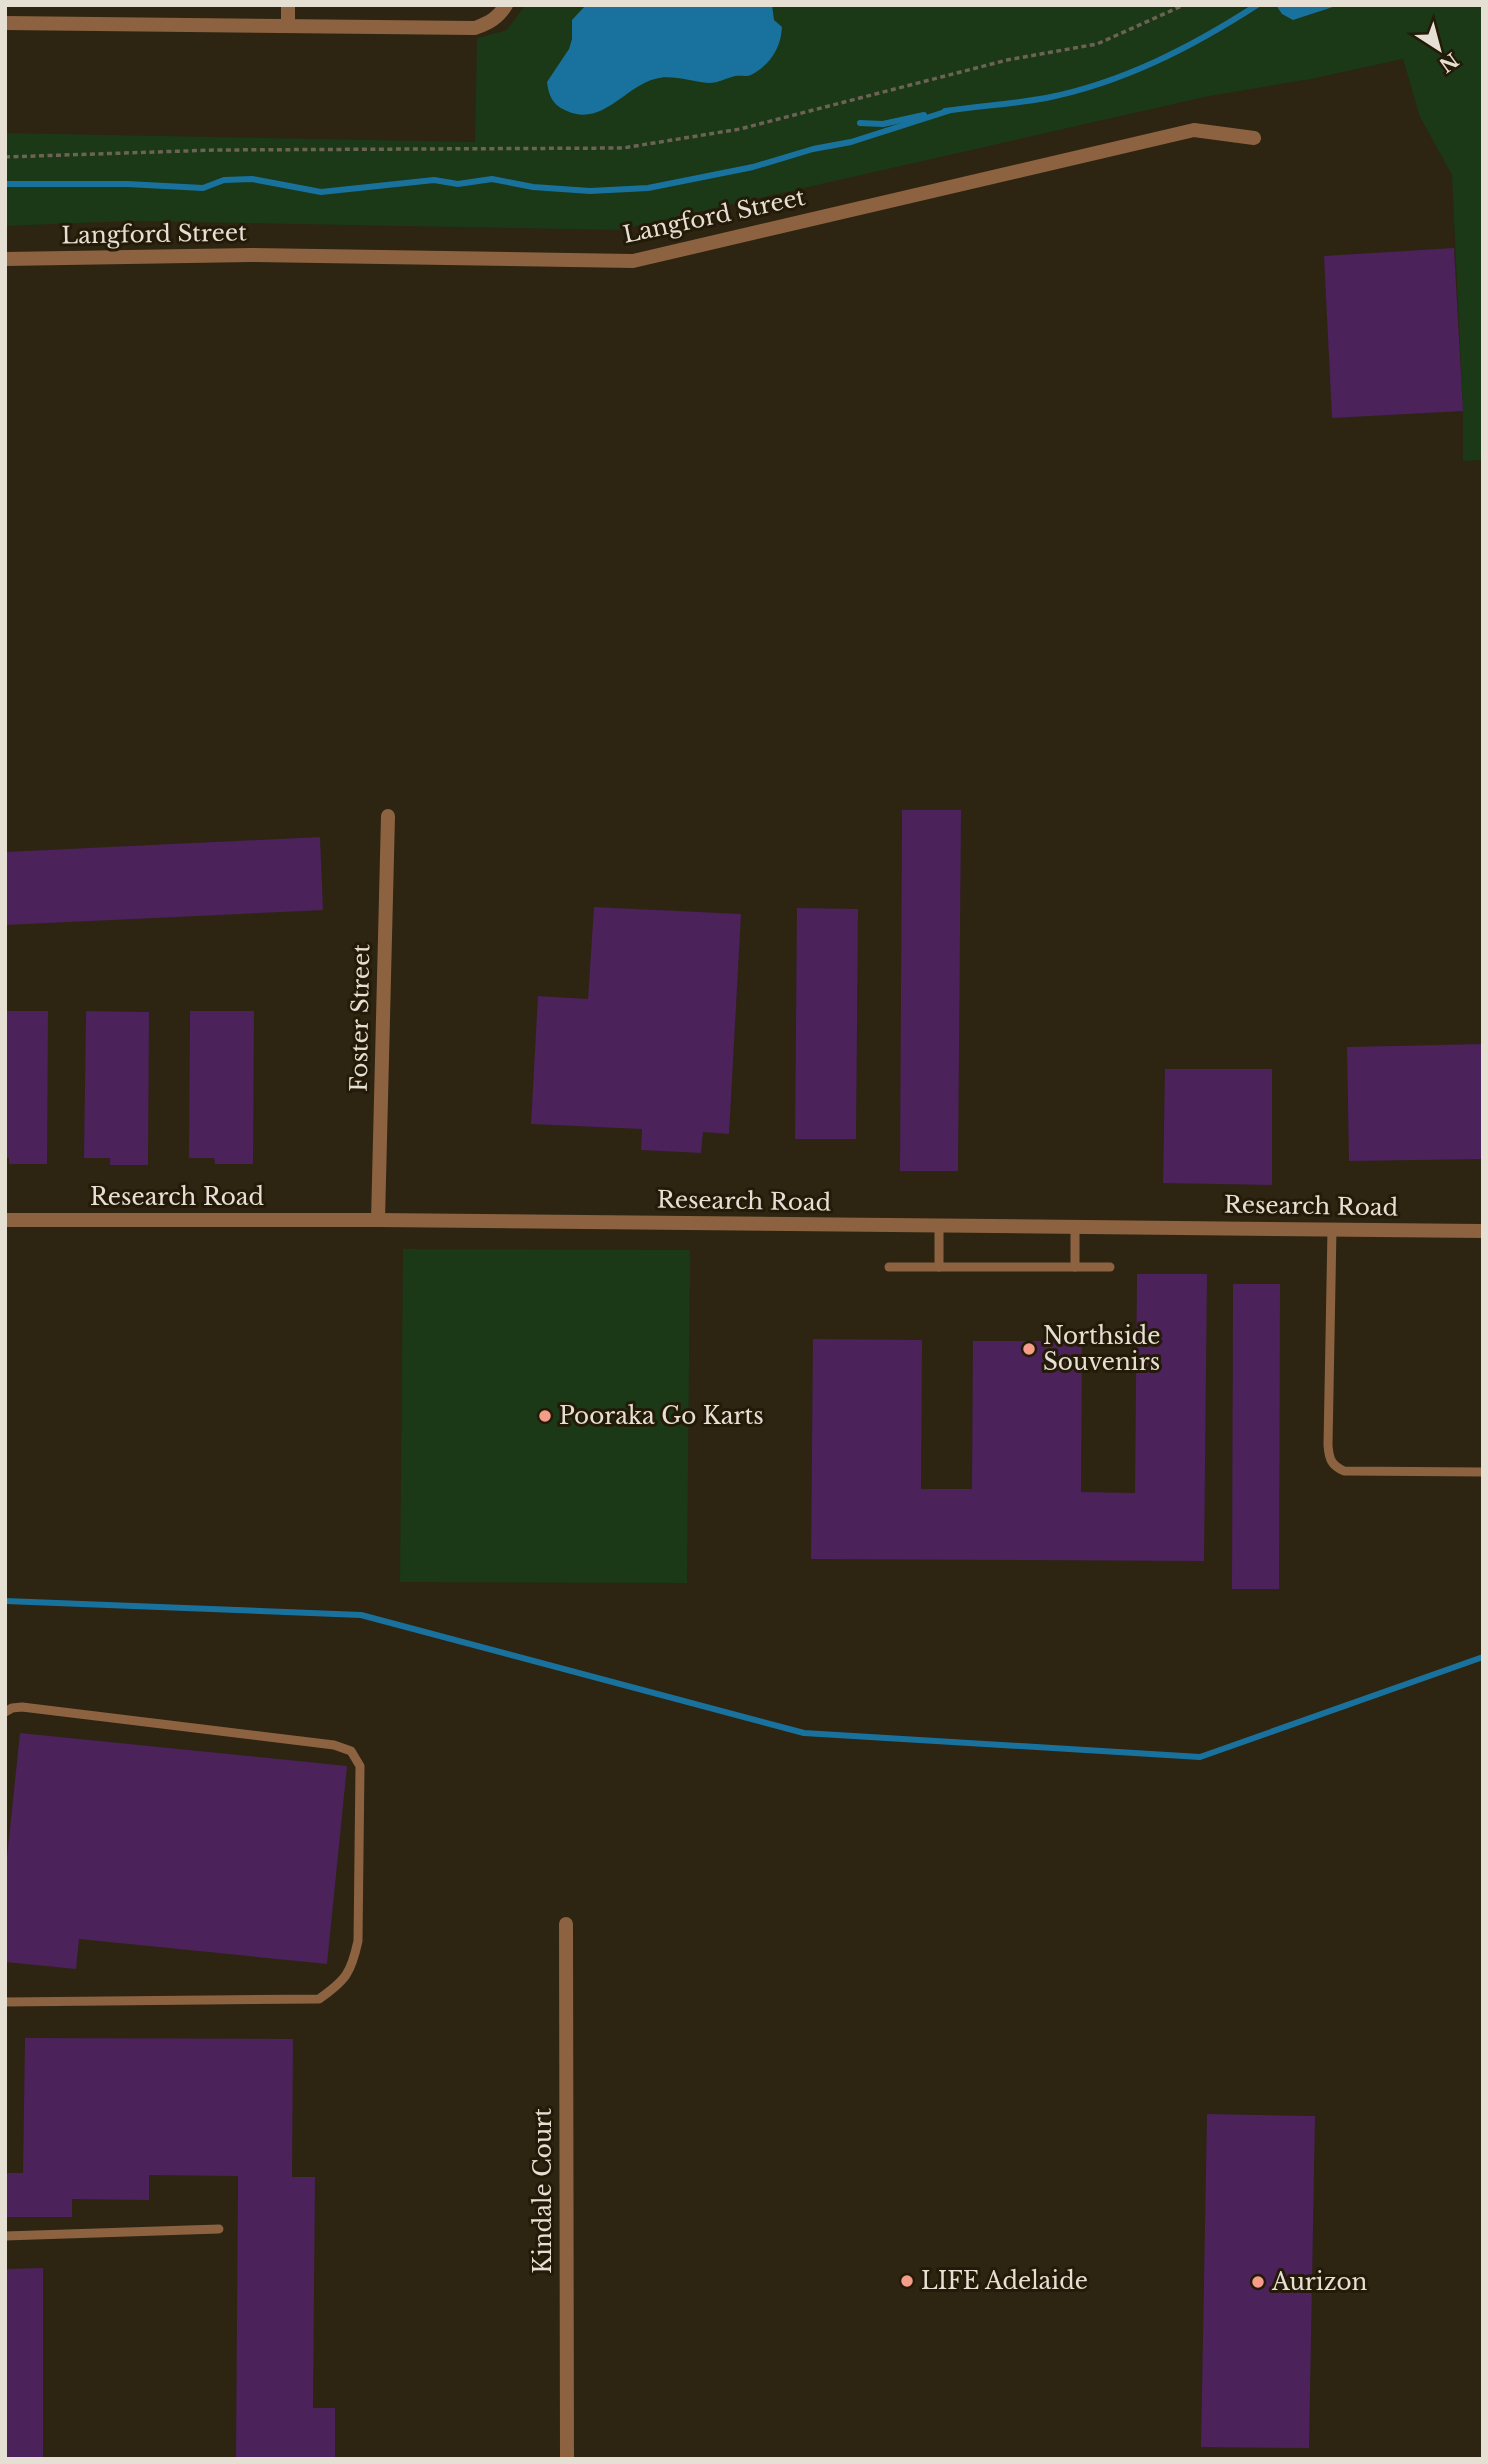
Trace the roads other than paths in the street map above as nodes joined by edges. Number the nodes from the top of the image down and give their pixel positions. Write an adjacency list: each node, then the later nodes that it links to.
1 (288, 5): 4 (street)
2 (503, 10): 4 (street)
3 (5, 23): 4 (street)
4 (288, 25)
5 (1254, 138): 6 (street, Langford Street)
6 (5, 260)
7 (388, 817): 9 (street, Foster Street)
8 (5, 1220): 9 (street, Research Road)
9 (378, 1220): 10 (street, Research Road)
10 (939, 1226): 11 (street, Research Road); 15 (lane)
11 (1075, 1227): 12 (street, Research Road); 16 (lane)
12 (1332, 1229): 13 (street, Research Road); 18 (lane)
13 (1483, 1231)
14 (889, 1267): 15 (lane)
15 (939, 1267): 16 (lane)
16 (1075, 1267): 17 (lane)
17 (1110, 1267)
18 (1483, 1472)
19 (5, 1712): 21 (lane)
20 (566, 1924): 24 (street, Kindale Court)
21 (5, 2002)
22 (219, 2229): 23 (lane)
23 (5, 2236)
24 (567, 2459)

